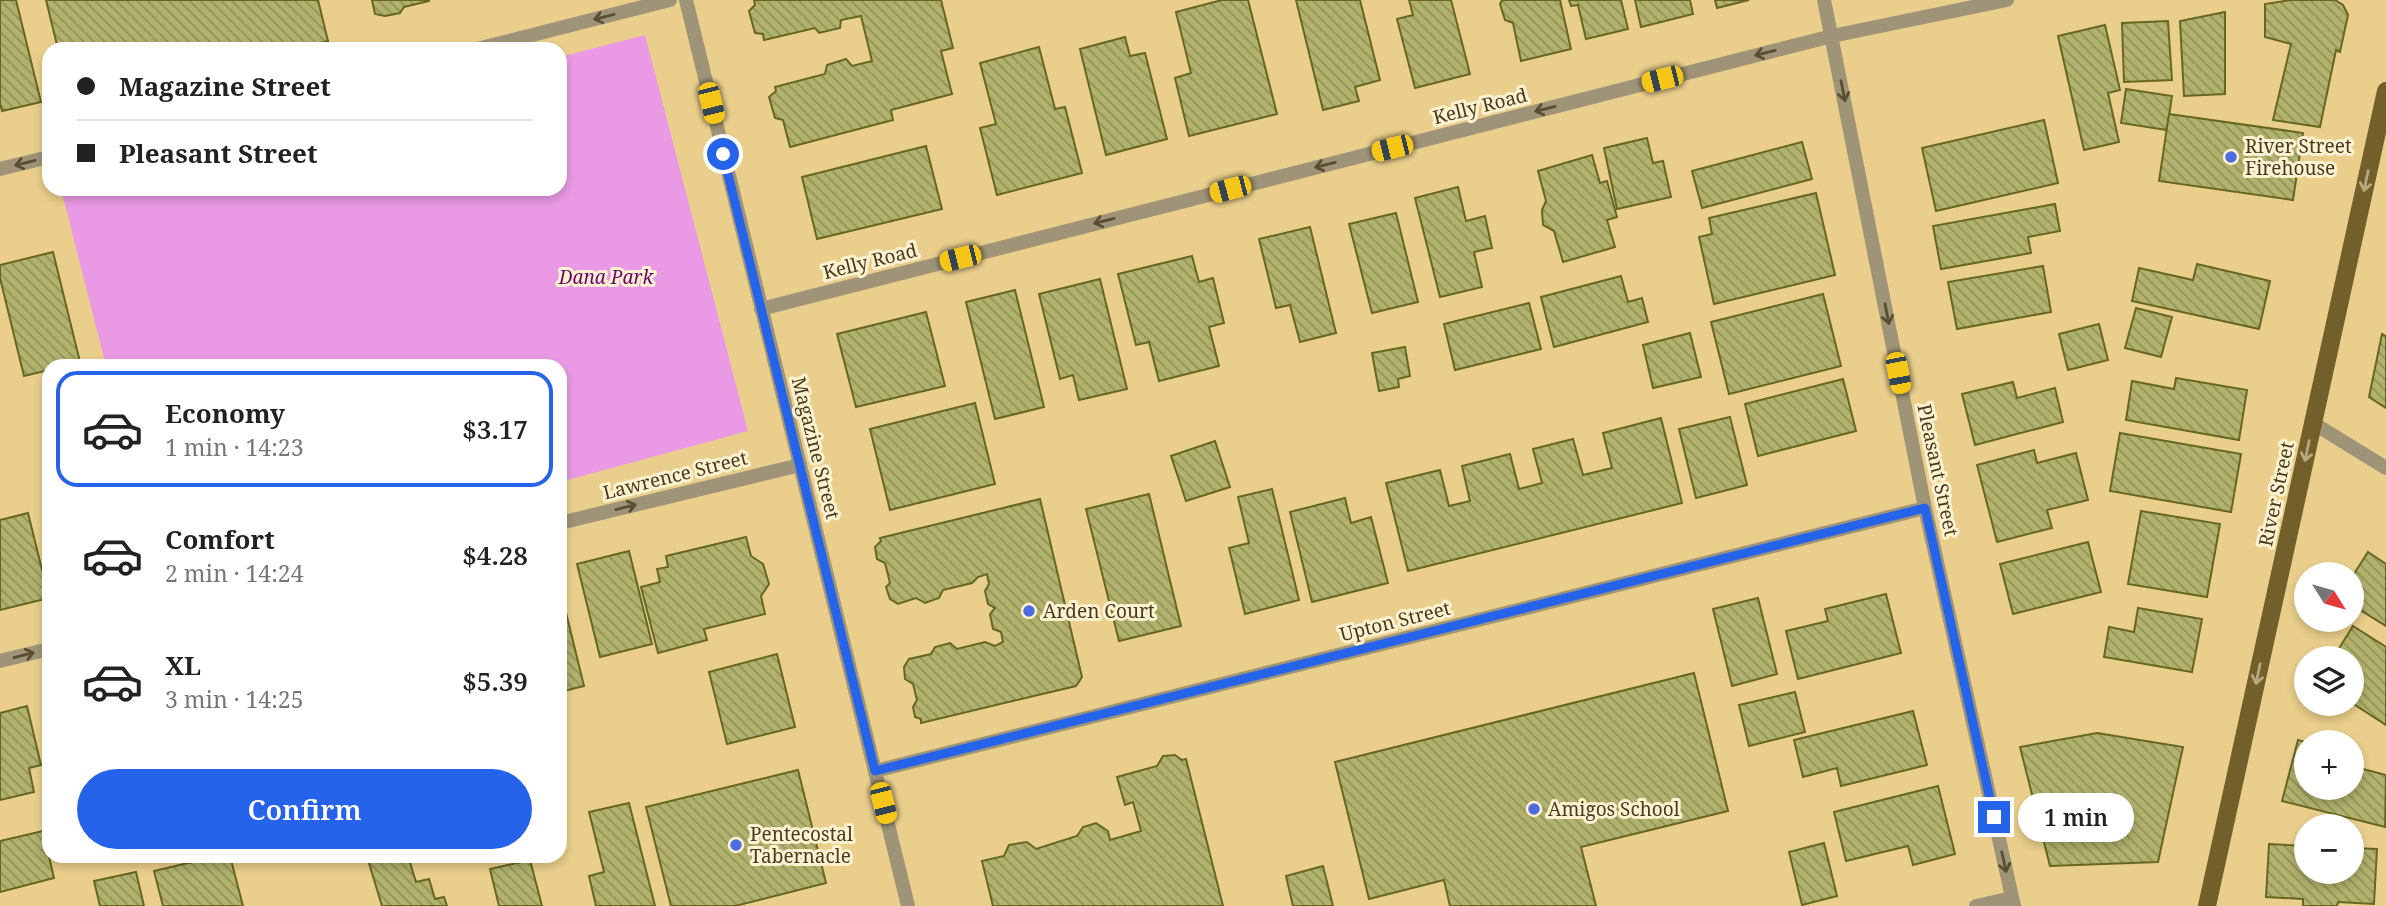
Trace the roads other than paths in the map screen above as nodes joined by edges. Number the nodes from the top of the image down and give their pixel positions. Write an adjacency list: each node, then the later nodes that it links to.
1 (670, 0): 6 (street, one-way to 6)
2 (685, 0): 10 (street, Magazine Street)
3 (1824, 0): 5 (street, Pleasant Street)
4 (2007, 0): 5 (street, Kelly Road)
5 (1832, 36): 10 (street, Kelly Road, one-way to 10); 14 (street, Pleasant Street, one-way to 14)
6 (505, 42)
7 (2386, 91): 11 (main road, River Street, one-way to 11)
8 (42, 159): 9 (street, one-way to 9)
9 (0, 169)
10 (761, 309): 12 (street, Magazine Street)
11 (2313, 423): 13 (street); 22 (main road, River Street, one-way to 22)
12 (800, 465): 15 (street, Lawrence Street, one-way to 12); 18 (street, Magazine Street)
13 (2386, 468)
14 (1925, 508): 18 (street, Upton Street); 19 (street, Pleasant Street, one-way to 19)
15 (567, 521)
16 (42, 651): 17 (street, one-way to 16)
17 (0, 661)
18 (875, 771): 20 (street, Magazine Street)
19 (2013, 902): 21 (street)
20 (908, 906)
21 (1976, 906)
22 (2207, 906)

